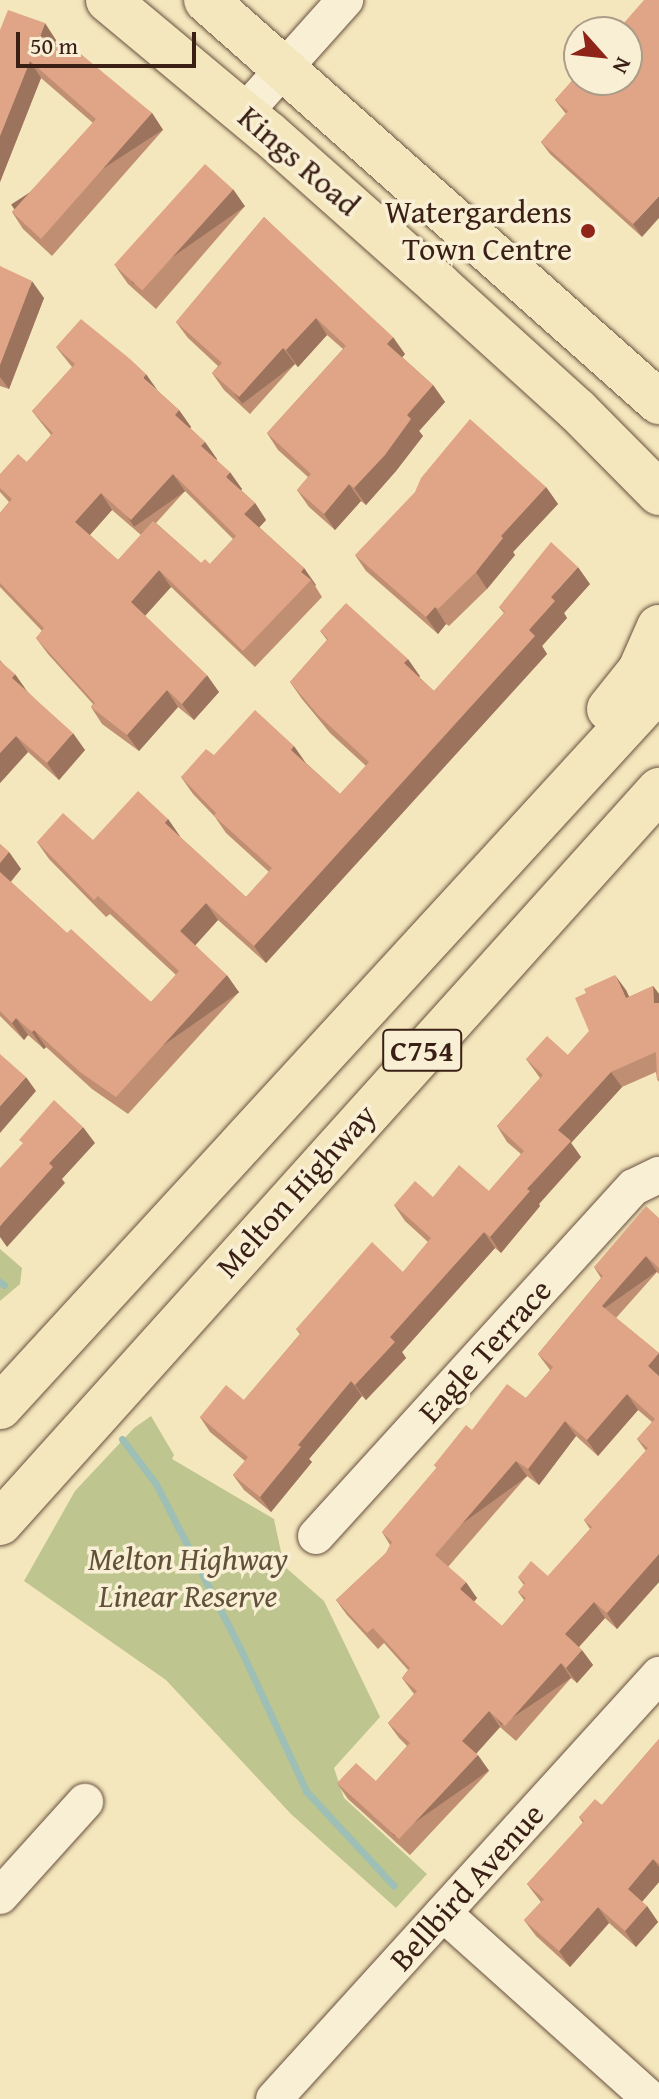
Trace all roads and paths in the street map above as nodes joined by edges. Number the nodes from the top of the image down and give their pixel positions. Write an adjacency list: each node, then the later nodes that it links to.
1 (108, 0): 6 (main road, Kings Road)
2 (206, 0): 5 (main road, Kings Road)
3 (320, 0): 5 (street)
4 (345, 0): 5 (street)
5 (277, 62): 6 (street); 7 (main road, Kings Road)
6 (237, 107): 8 (main road, Kings Road)
7 (659, 402)
8 (659, 493)
9 (659, 627): 12 (main road)
10 (659, 689): 12 (main road, C754)
11 (659, 790): 15 (main road, Melton Highway / C754)
12 (345, 1034): 14 (main road, C754)
13 (659, 1175): 16 (street, Eagle Terrace)
14 (0, 1407)
15 (0, 1523)
16 (316, 1536)
17 (659, 1675): 20 (street, Bellbird Avenue)
18 (85, 1802): 19 (street)
19 (0, 1896)
20 (443, 1913): 21 (street, Bellbird Avenue); 22 (street)
21 (274, 2099)
22 (650, 2099)

